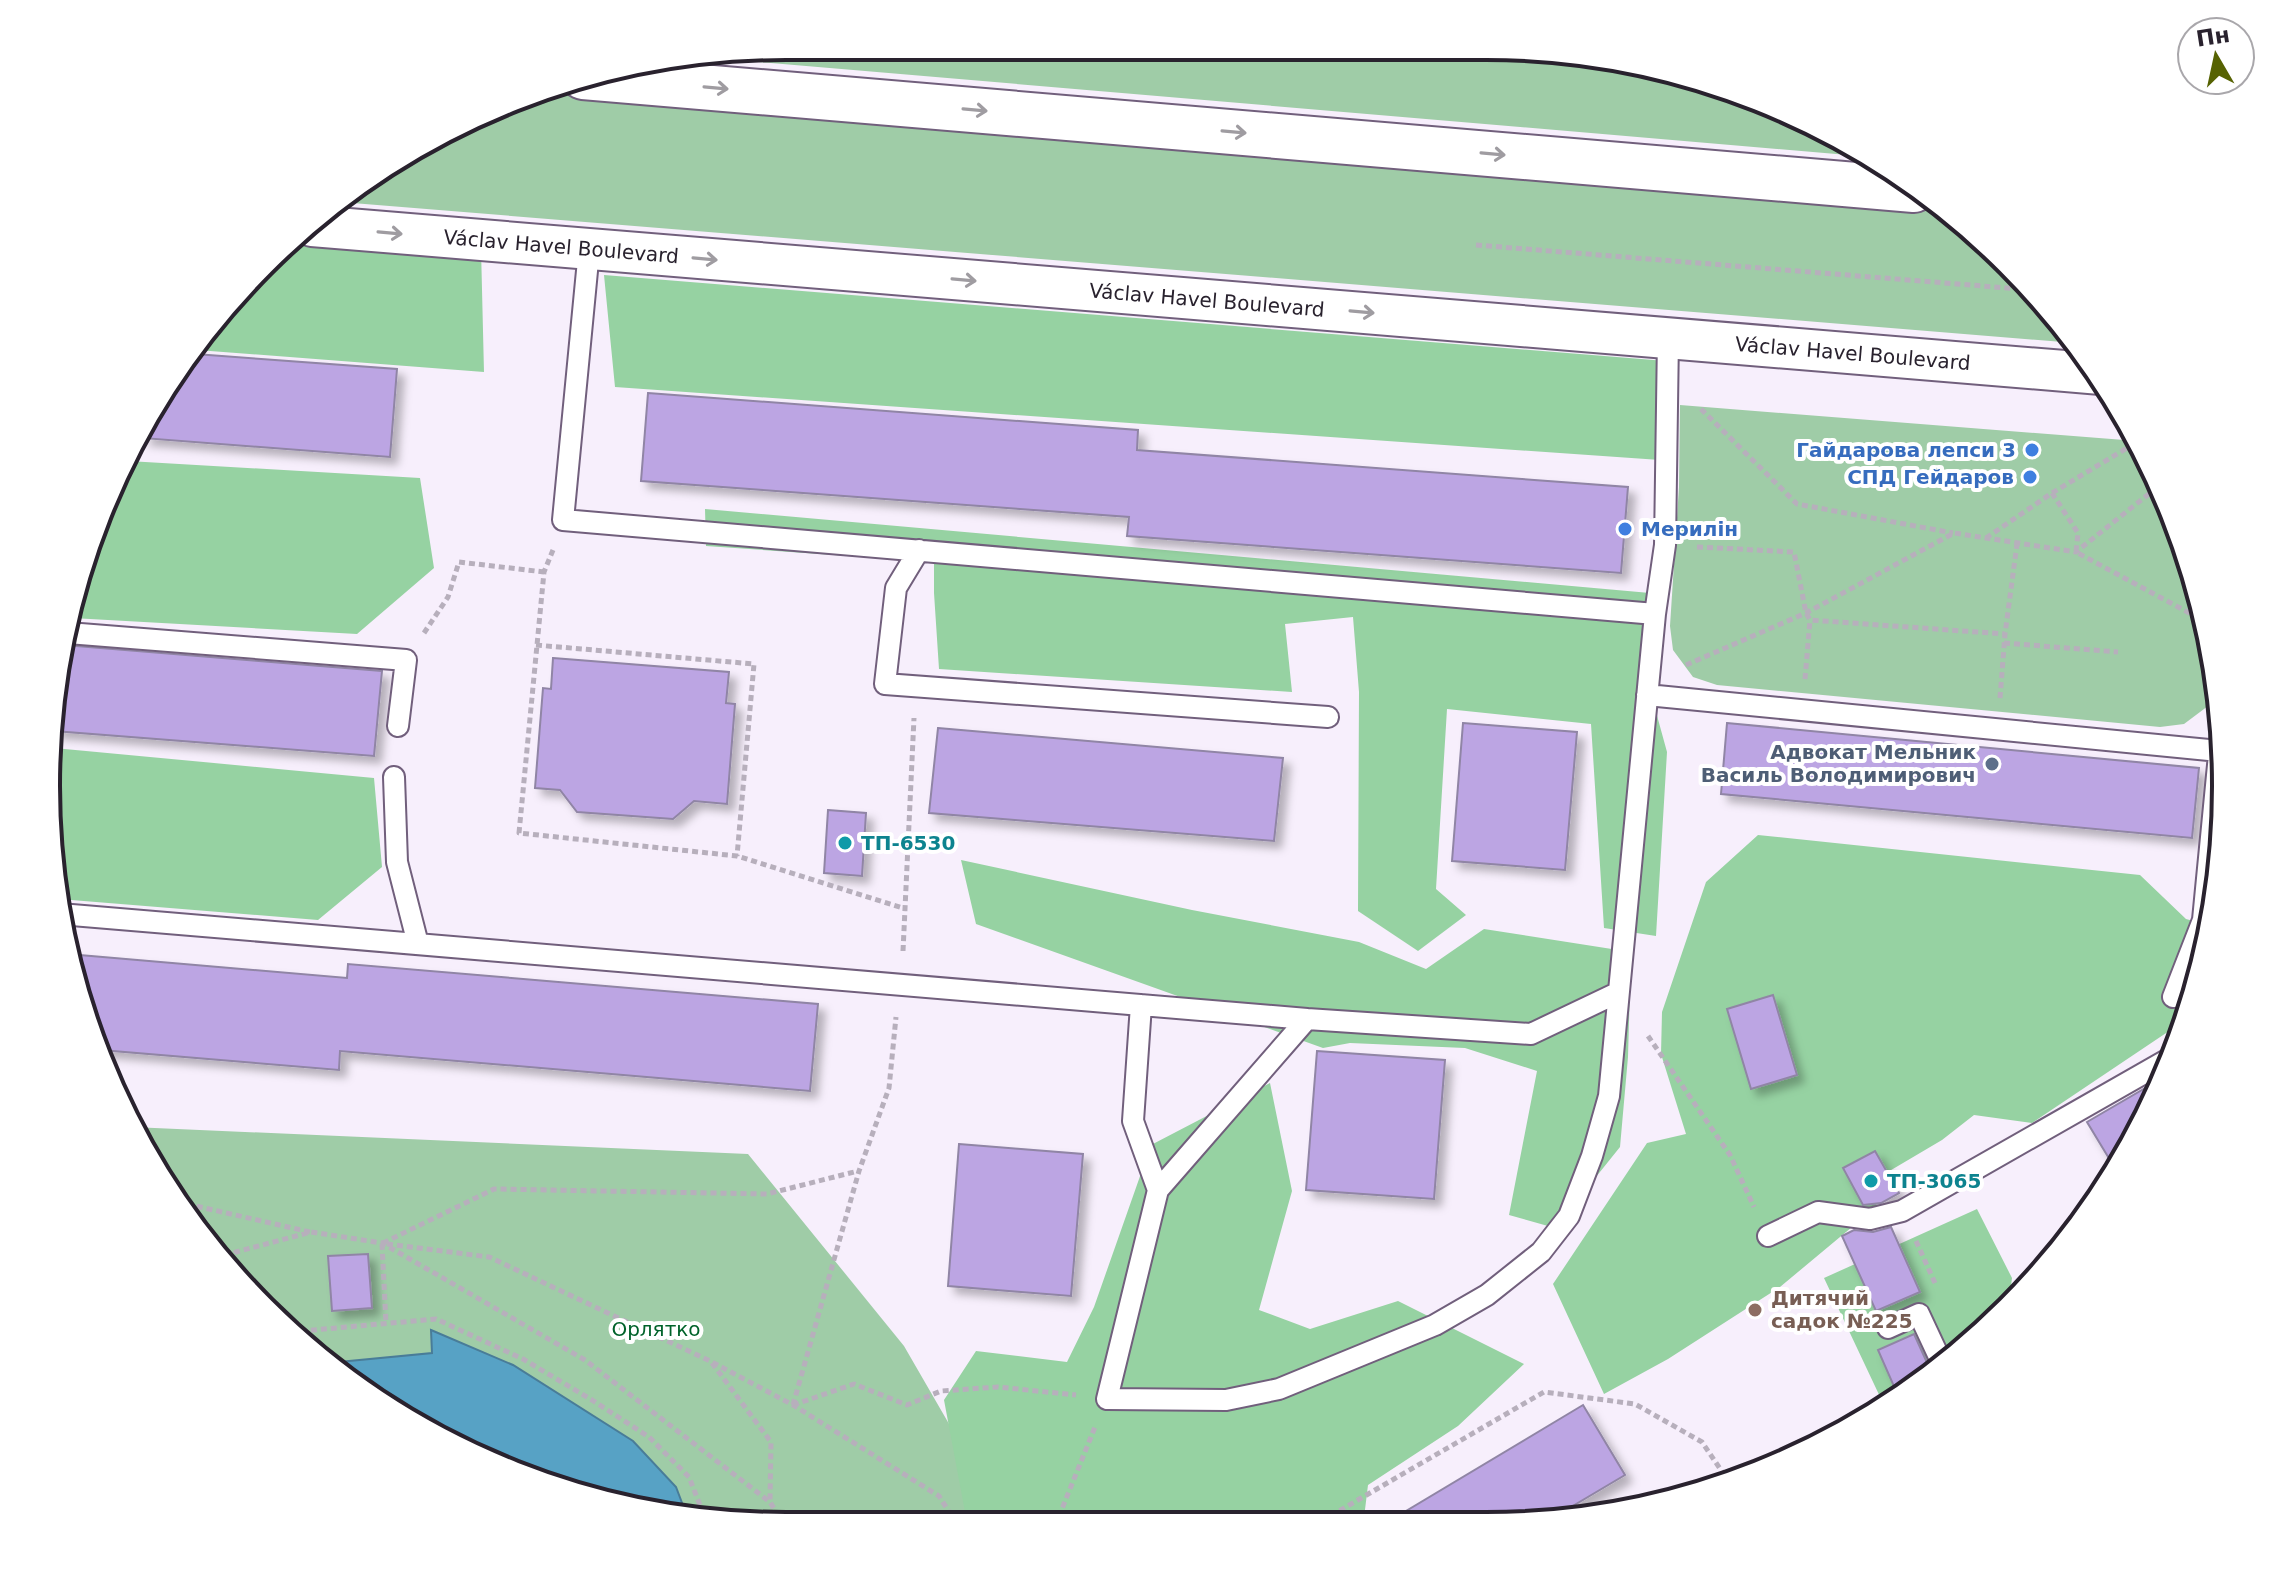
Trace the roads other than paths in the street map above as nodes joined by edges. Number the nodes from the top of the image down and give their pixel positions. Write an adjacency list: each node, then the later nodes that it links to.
1 (619, 80): 2 (street, one-way to 2)
2 (1898, 189)
3 (323, 227): 4 (street, Václav Havel Boulevard, one-way to 4)
4 (589, 250): 5 (street, Václav Havel Boulevard, one-way to 5); 7 (lane)
5 (1668, 337): 6 (street, Václav Havel Boulevard); 8 (lane)
6 (2082, 372)
7 (919, 550): 8 (lane); 11 (lane)
8 (1655, 614): 10 (lane)
9 (76, 634): 12 (lane)
10 (1648, 688): 13 (lane); 18 (lane)
11 (1328, 717)
12 (398, 726)
13 (2210, 741)
14 (394, 777): 17 (lane)
15 (72, 915): 17 (lane)
16 (2195, 941): 19 (lane)
17 (418, 944): 20 (lane)
18 (1617, 993): 21 (lane); 23 (lane)
19 (2173, 997)
20 (1141, 1005): 21 (lane); 23 (lane)
21 (1307, 1019): 23 (lane)
22 (2156, 1066): 24 (lane)
23 (1158, 1190)
24 (1768, 1236)
25 (1888, 1328): 26 (lane)
26 (1938, 1354)

